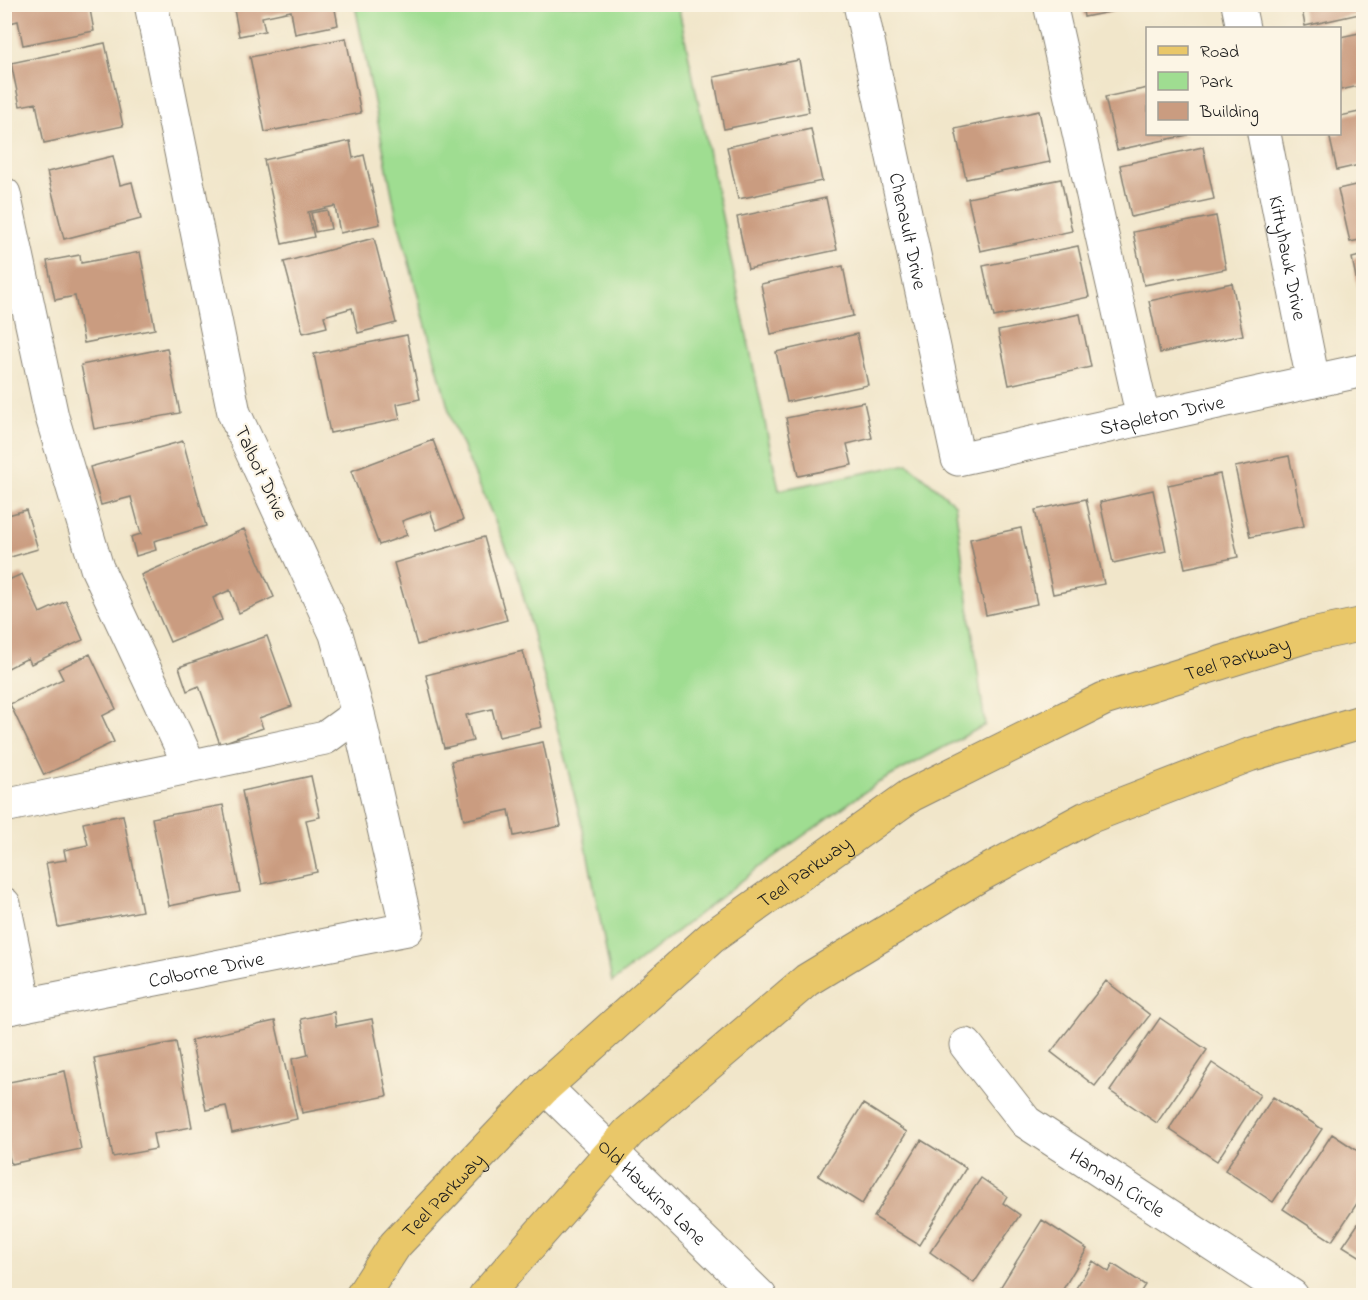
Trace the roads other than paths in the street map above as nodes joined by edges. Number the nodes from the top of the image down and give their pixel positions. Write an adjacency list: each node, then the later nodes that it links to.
1 (151, 4): 13 (street, Talbot Drive)
2 (860, 4): 11 (street, Chenault Drive)
3 (1050, 4): 10 (street)
4 (1238, 4): 5 (street)
5 (1243, 27)
6 (1264, 135): 9 (street, Kittyhawk Drive)
7 (4, 194): 15 (street)
8 (1364, 370): 9 (street, Stapleton Drive)
9 (1313, 381): 10 (street, Stapleton Drive)
10 (1143, 418): 11 (street, Stapleton Drive)
11 (958, 459)
12 (1364, 624): 21 (main road, Teel Parkway)
13 (358, 714): 15 (street); 18 (street, Talbot Drive)
14 (1364, 721): 22 (main road)
15 (190, 766): 16 (street)
16 (4, 806)
17 (4, 904): 19 (street)
18 (407, 929): 19 (street, Colborne Drive)
19 (15, 1007)
20 (966, 1045): 26 (street, Hannah Circle)
21 (544, 1087): 22 (street, Old Hawkins Lane); 23 (main road, Teel Parkway)
22 (611, 1152): 24 (main road); 25 (street, Old Hawkins Lane)
23 (362, 1296)
24 (484, 1296)
25 (760, 1296)
26 (1292, 1296)

